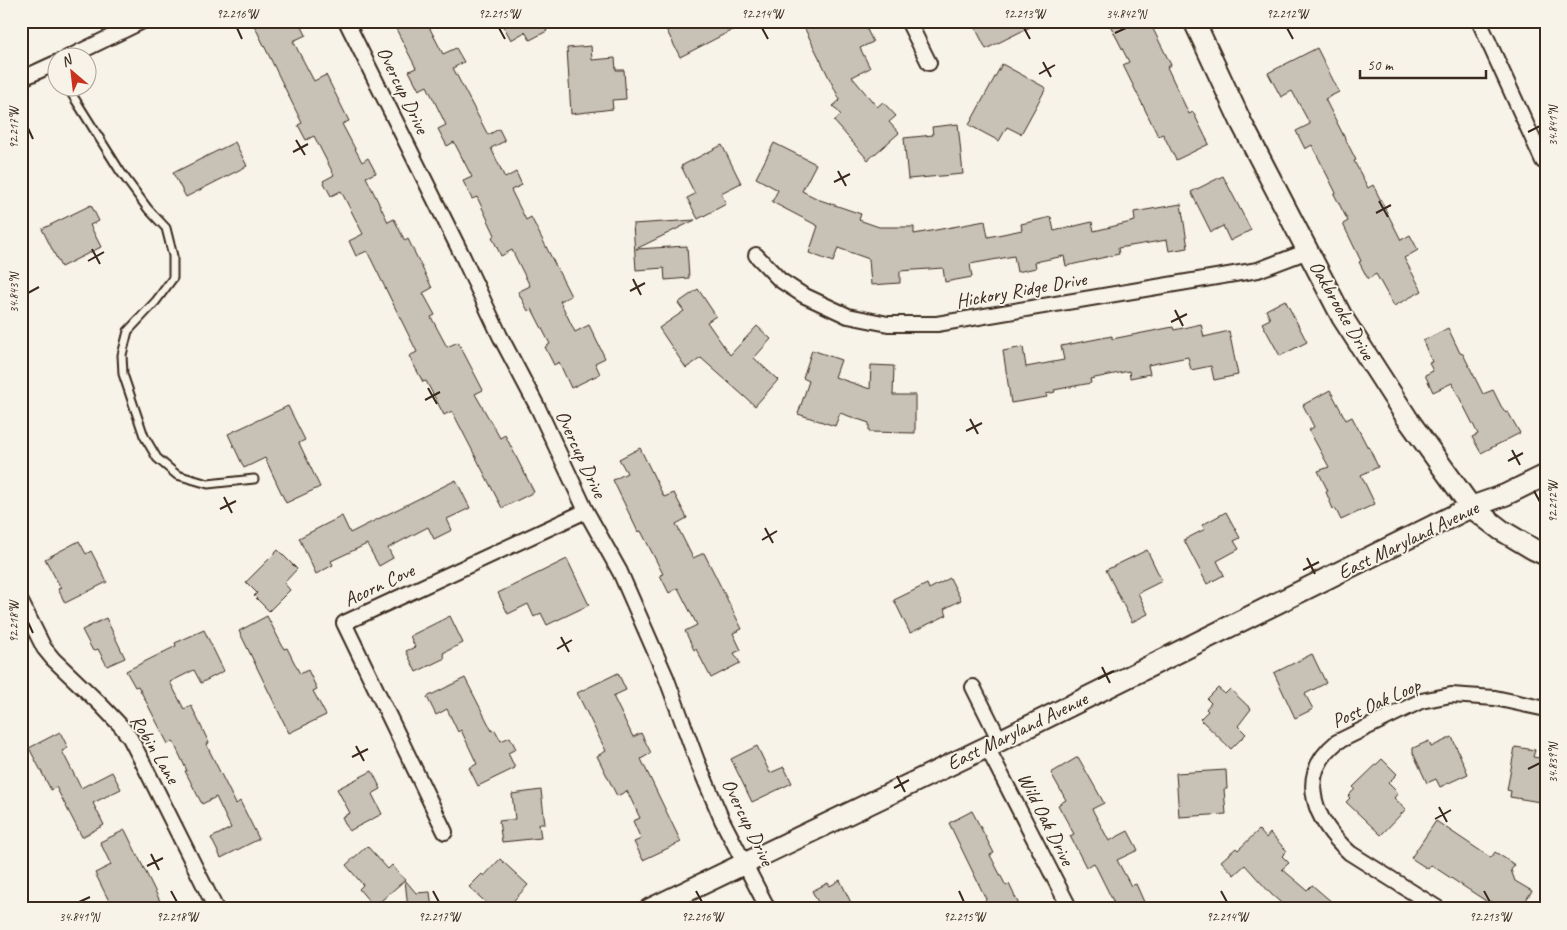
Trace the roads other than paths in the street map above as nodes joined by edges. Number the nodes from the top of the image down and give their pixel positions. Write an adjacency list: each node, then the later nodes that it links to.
1 (143, 21): 6 (street)
2 (346, 21): 17 (street, Overcup Drive)
3 (908, 21): 7 (street)
4 (1194, 21): 12 (street, Oakbrooke Drive)
5 (1479, 21): 11 (street)
6 (88, 48)
7 (930, 63)
8 (48, 69): 9 (street)
9 (21, 80)
10 (74, 98): 15 (lane)
11 (1543, 161)
12 (1308, 251): 13 (street, Hickory Ridge Drive); 16 (street, Oakbrooke Drive)
13 (756, 256)
14 (1546, 475): 16 (street, East Maryland Avenue)
15 (254, 479)
16 (1471, 507): 18 (street, Oakbrooke Drive); 22 (street, East Maryland Avenue)
17 (586, 512): 23 (street, Acorn Cove); 24 (street, Overcup Drive)
18 (1546, 555)
19 (21, 602): 25 (street, Robin Lane)
20 (974, 687): 22 (street, Wild Oak Drive)
21 (1546, 709): 29 (street, Post Oak Loop)
22 (993, 744): 24 (street, East Maryland Avenue); 28 (street, Wild Oak Drive)
23 (445, 832)
24 (745, 863): 26 (street, East Maryland Avenue); 27 (street, Overcup Drive)
25 (216, 909)
26 (650, 909)
27 (768, 909)
28 (1070, 909)
29 (1439, 909)

